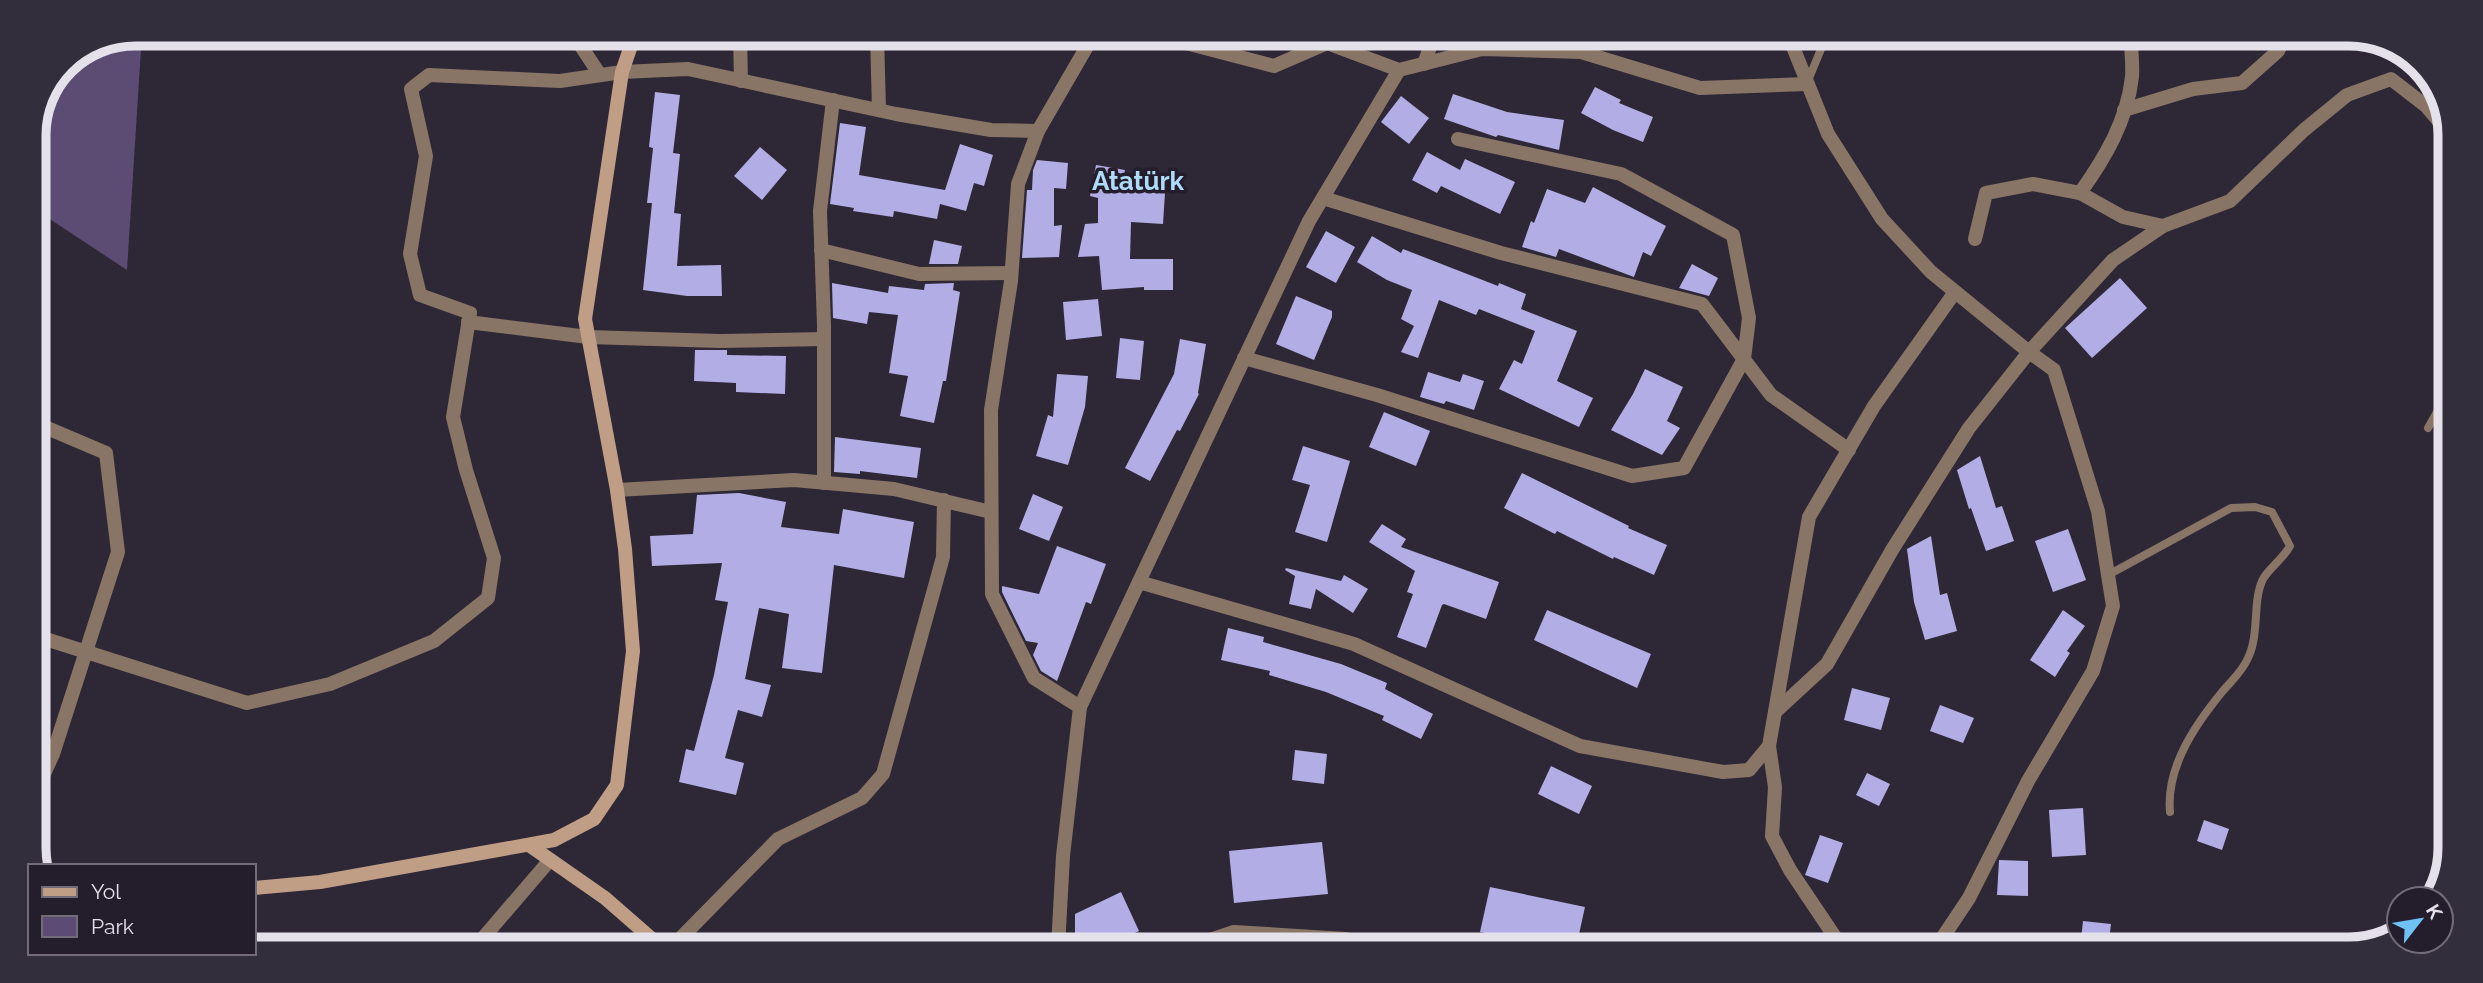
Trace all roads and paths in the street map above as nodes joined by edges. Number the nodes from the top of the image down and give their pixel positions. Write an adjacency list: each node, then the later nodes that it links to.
1 (580, 45): 17 (street)
2 (631, 45): 16 (main road)
3 (740, 45): 18 (street)
4 (877, 45): 21 (street)
5 (1087, 45): 24 (street)
6 (1194, 45): 7 (street)
7 (1322, 45)
8 (1332, 45): 15 (street)
9 (1431, 45): 14 (street)
10 (1792, 45): 19 (street)
11 (1823, 45): 19 (lane)
12 (2131, 45): 22 (street)
13 (2280, 45): 22 (street)
14 (1424, 64): 15 (street); 19 (street)
15 (1399, 70): 27 (street)
16 (622, 72): 17 (street); 18 (street); 34 (main road)
17 (600, 75): 33 (street)
18 (741, 81): 20 (street)
19 (1807, 84): 32 (street)
20 (833, 100): 21 (street); 30 (street)
21 (879, 110): 24 (street)
22 (2124, 110): 26 (street)
23 (2436, 118): 28 (street)
24 (1038, 131): 31 (street)
25 (1458, 139): 38 (street)
26 (2080, 192): 28 (street); 29 (street)
27 (1323, 198): 37 (street); 38 (street)
28 (2163, 226): 36 (street)
29 (1975, 239)
30 (821, 250): 31 (street); 35 (street)
31 (1011, 273): 46 (street)
32 (1955, 292): 36 (street); 42 (street)
33 (468, 323): 34 (street); 50 (street)
34 (589, 337): 35 (street); 44 (main road)
35 (824, 339): 43 (street)
36 (2029, 352): 47 (street); 52 (street)
37 (1244, 358): 38 (street); 48 (street)
38 (1744, 359): 42 (street)
39 (2437, 412): 41 (lane)
40 (45, 427): 50 (street)
41 (2428, 428)
42 (1849, 450): 52 (street)
43 (824, 483): 44 (street); 45 (street)
44 (617, 490): 56 (main road)
45 (944, 500): 46 (street); 61 (street)
46 (991, 512): 51 (street)
47 (2108, 575): 55 (lane); 66 (street)
48 (1139, 582): 51 (street); 53 (street)
49 (46, 639): 50 (street)
50 (86, 652): 54 (street)
51 (1080, 707): 62 (street)
52 (1775, 712): 53 (street)
53 (1769, 746): 65 (street)
54 (46, 770)
55 (2170, 812)
56 (529, 845): 57 (main road); 58 (main road)
57 (550, 860): 59 (street); 60 (main road)
58 (256, 888)
59 (484, 937)
60 (650, 937)
61 (682, 937)
62 (1059, 937)
63 (1219, 937): 64 (street)
64 (1314, 937)
65 (1836, 937)
66 (1943, 937)

